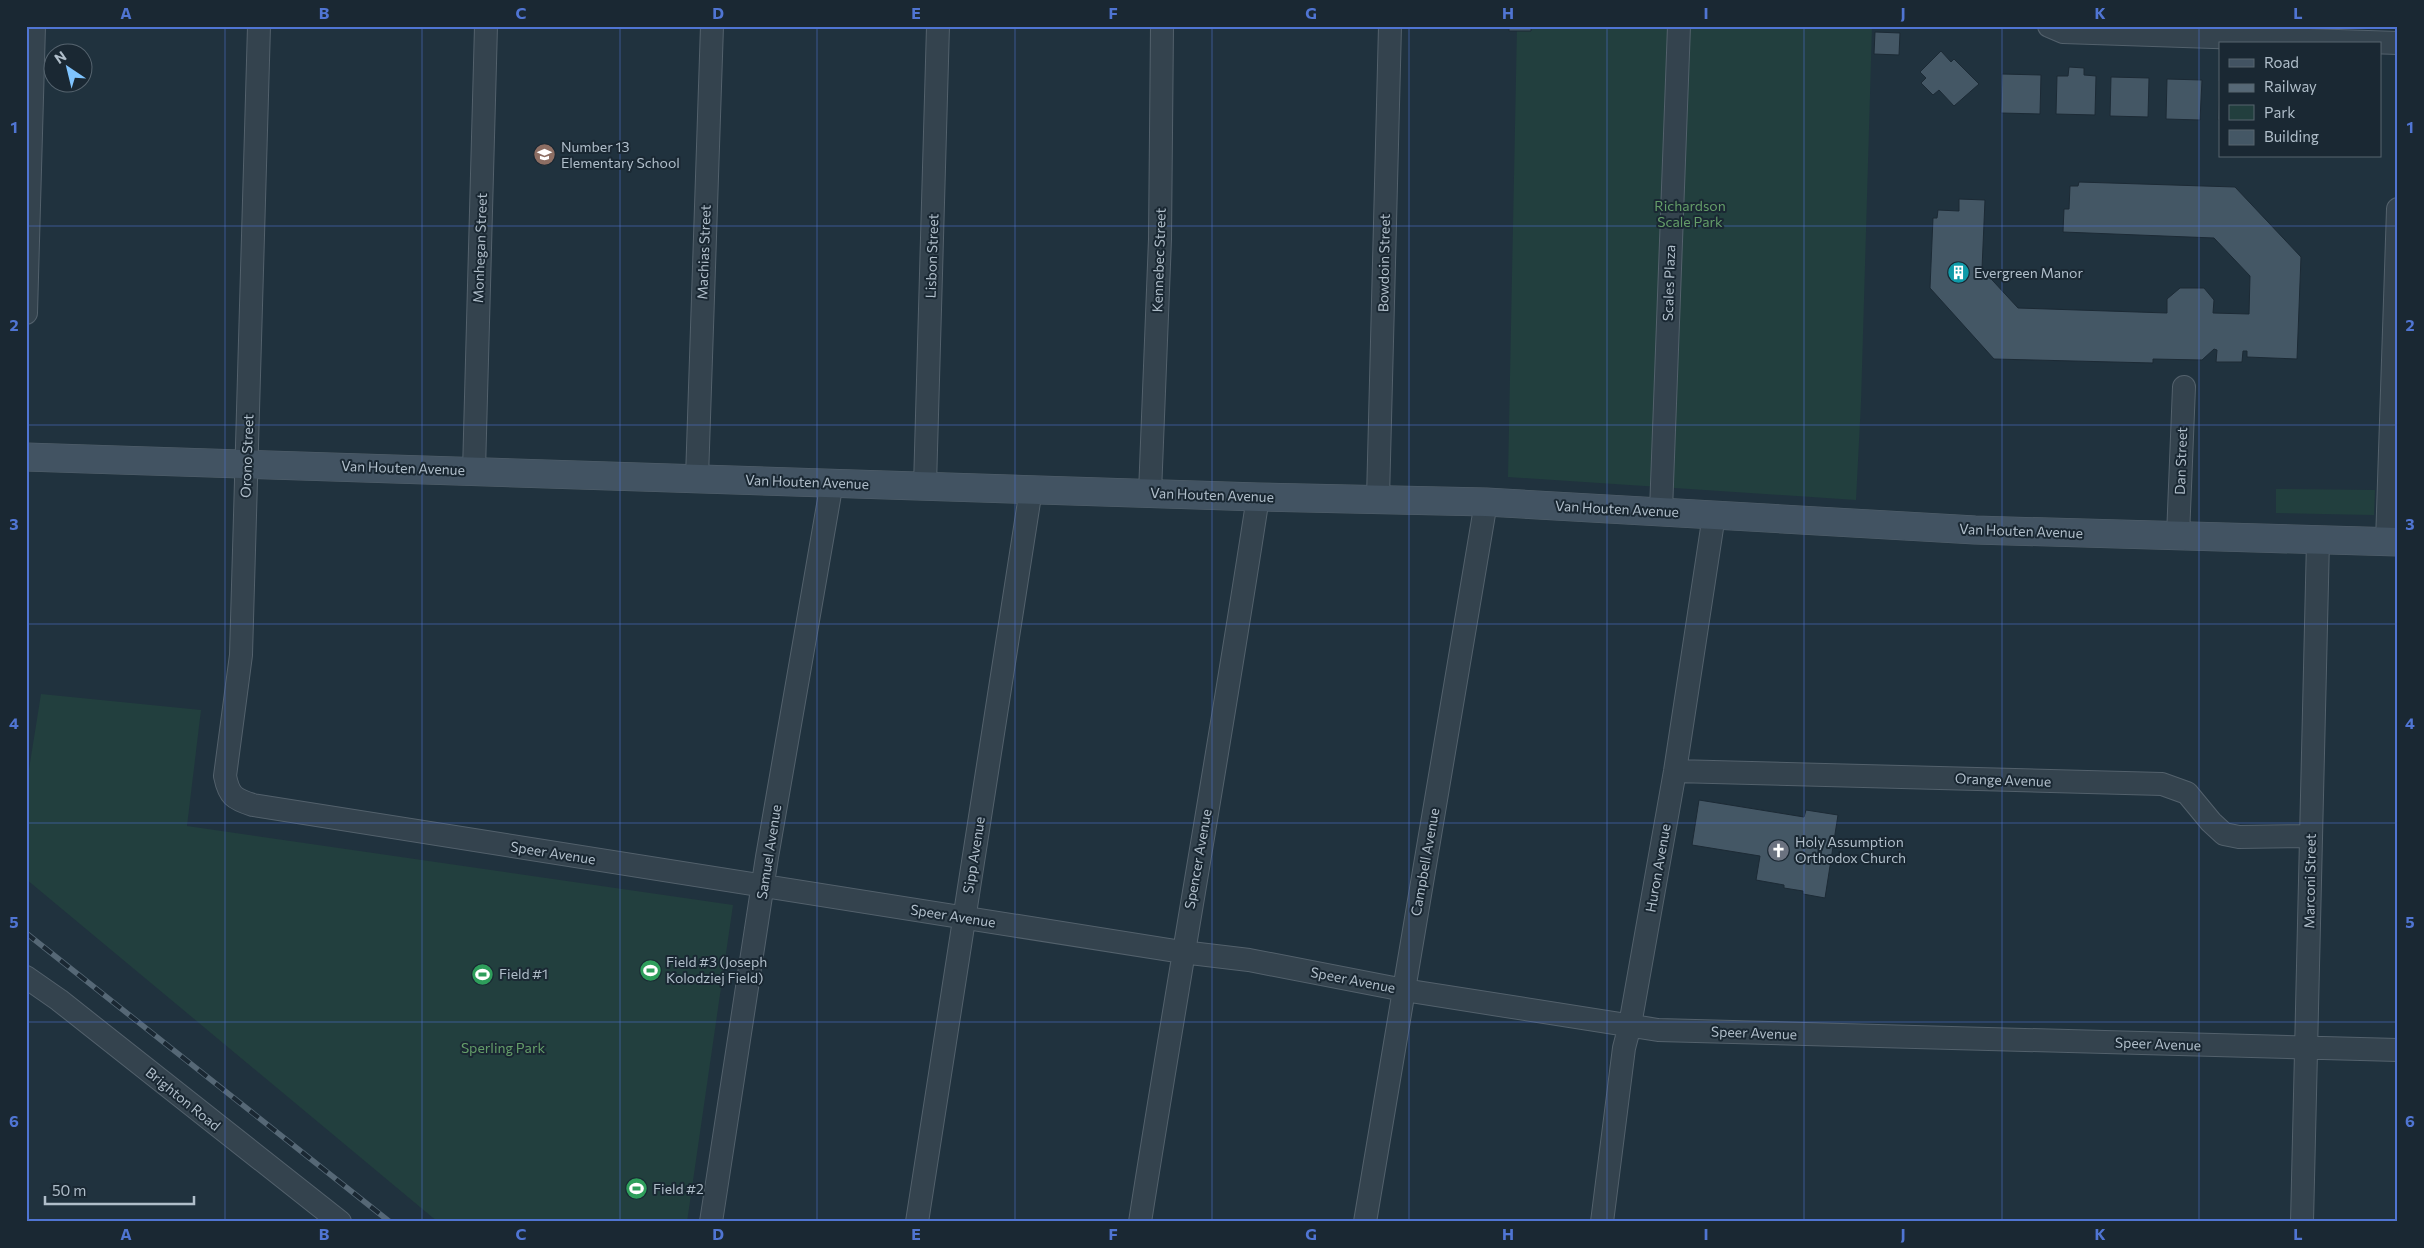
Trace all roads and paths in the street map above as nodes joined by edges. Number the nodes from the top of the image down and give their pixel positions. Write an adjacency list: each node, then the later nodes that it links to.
1 (34, 26): 14 (street)
2 (259, 26): 17 (street, Orono Street)
3 (486, 26): 18 (street, Monhegan Street)
4 (712, 26): 19 (street, Machias Street)
5 (938, 26): 21 (street, Lisbon Street)
6 (1162, 26): 23 (street, Kennebec Street)
7 (1390, 26): 25 (street, Bowdoin Street)
8 (1679, 26): 27 (street, Scales Plaza)
9 (2049, 26): 10 (street)
10 (2368, 42)
11 (2382, 42): 12 (street)
12 (2398, 43)
13 (2398, 209): 31 (street)
14 (26, 313)
15 (2184, 387): 29 (street, Dan Street)
16 (26, 457): 17 (main road, Van Houten Avenue)
17 (246, 464): 18 (main road, Van Houten Avenue); 33 (street, Orono Street)
18 (474, 471): 19 (main road, Van Houten Avenue)
19 (697, 478): 20 (main road, Van Houten Avenue)
20 (832, 482): 21 (main road, Van Houten Avenue); 35 (street, Samuel Avenue)
21 (925, 486): 22 (main road, Van Houten Avenue)
22 (1031, 489): 23 (main road, Van Houten Avenue); 36 (street, Sipp Avenue)
23 (1150, 493): 24 (main road, Van Houten Avenue)
24 (1258, 497): 25 (main road, Van Houten Avenue); 37 (street, Spencer Avenue)
25 (1378, 499): 26 (main road, Van Houten Avenue)
26 (1486, 502): 27 (main road, Van Houten Avenue); 39 (street, Campbell Avenue)
27 (1661, 511): 28 (main road, Van Houten Avenue)
28 (1714, 514): 29 (main road, Van Houten Avenue); 32 (street, Huron Avenue)
29 (2178, 536): 30 (main road, Van Houten Avenue)
30 (2318, 540): 31 (main road, Van Houten Avenue); 34 (street, Marconi Street)
31 (2392, 542)
32 (1675, 771): 34 (street, Orange Avenue); 40 (street, Huron Avenue)
33 (316, 815): 35 (street, Speer Avenue)
34 (2311, 836): 41 (street, Marconi Street)
35 (763, 887): 36 (street, Speer Avenue); 44 (street, Samuel Avenue)
36 (964, 918): 37 (street, Speer Avenue); 45 (street, Sipp Avenue)
37 (1182, 952): 39 (street, Speer Avenue); 46 (street, Spencer Avenue)
38 (26, 977): 43 (street, Brighton Road)
39 (1404, 990): 40 (street, Speer Avenue); 47 (street, Campbell Avenue)
40 (1630, 1025): 41 (street, Speer Avenue); 48 (street, Huron Avenue)
41 (2306, 1048): 42 (street, Speer Avenue); 49 (street, Marconi Street)
42 (2398, 1050)
43 (340, 1222)
44 (711, 1222)
45 (917, 1222)
46 (1140, 1222)
47 (1366, 1222)
48 (1602, 1222)
49 (2302, 1222)

